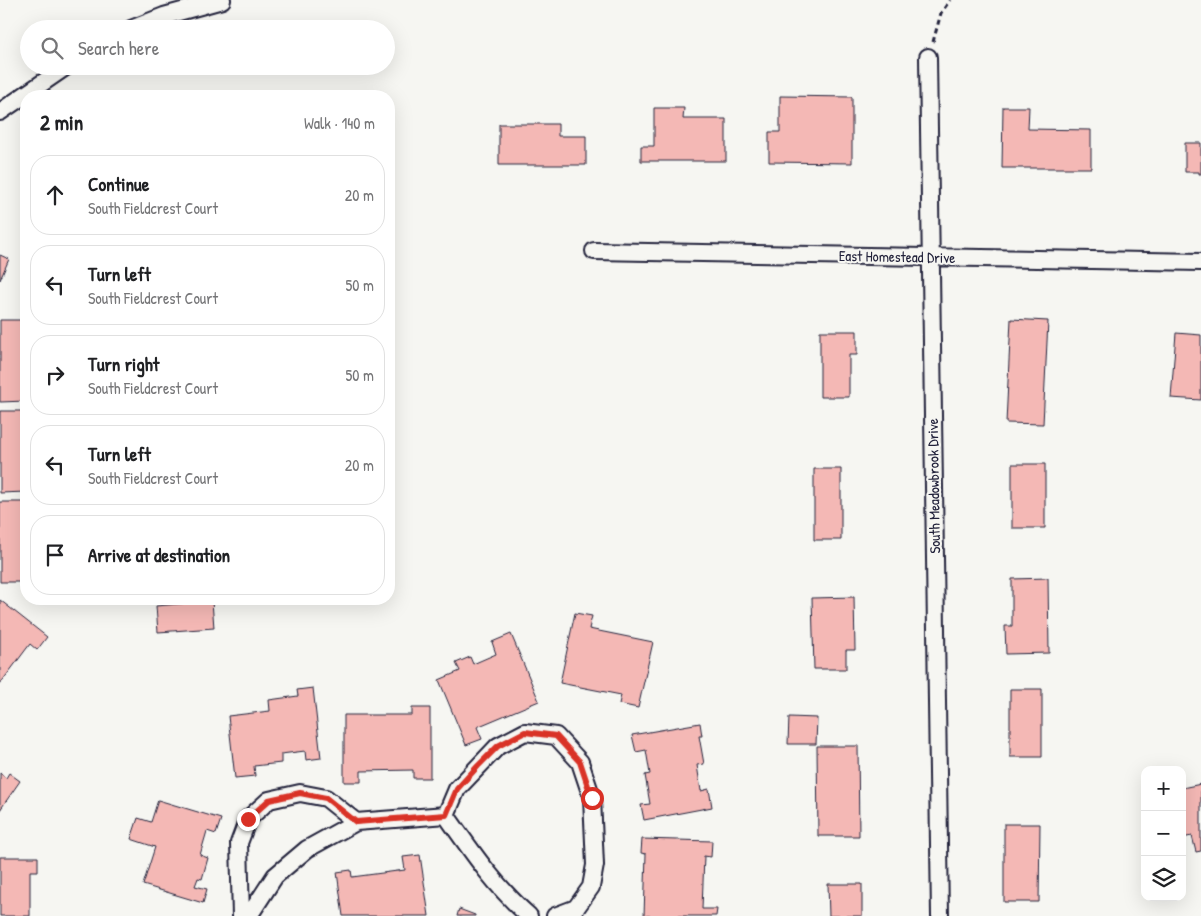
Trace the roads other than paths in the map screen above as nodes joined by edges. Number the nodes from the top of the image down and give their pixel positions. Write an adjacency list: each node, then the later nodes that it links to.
1 (222, 0): 2 (street)
2 (154, 20)
3 (928, 57): 9 (street, South Meadowbrook Drive)
4 (54, 75): 5 (street)
5 (32, 90)
6 (20, 98): 7 (street)
7 (0, 112)
8 (594, 251): 9 (street, East Homestead Drive)
9 (930, 257): 10 (street, East Homestead Drive); 17 (street, South Meadowbrook Drive)
10 (1201, 262)
11 (446, 815): 12 (street); 15 (street); 16 (street)
12 (356, 822): 13 (street); 14 (street)
13 (241, 916)
14 (249, 916)
15 (529, 916)
16 (555, 916)
17 (940, 916)

